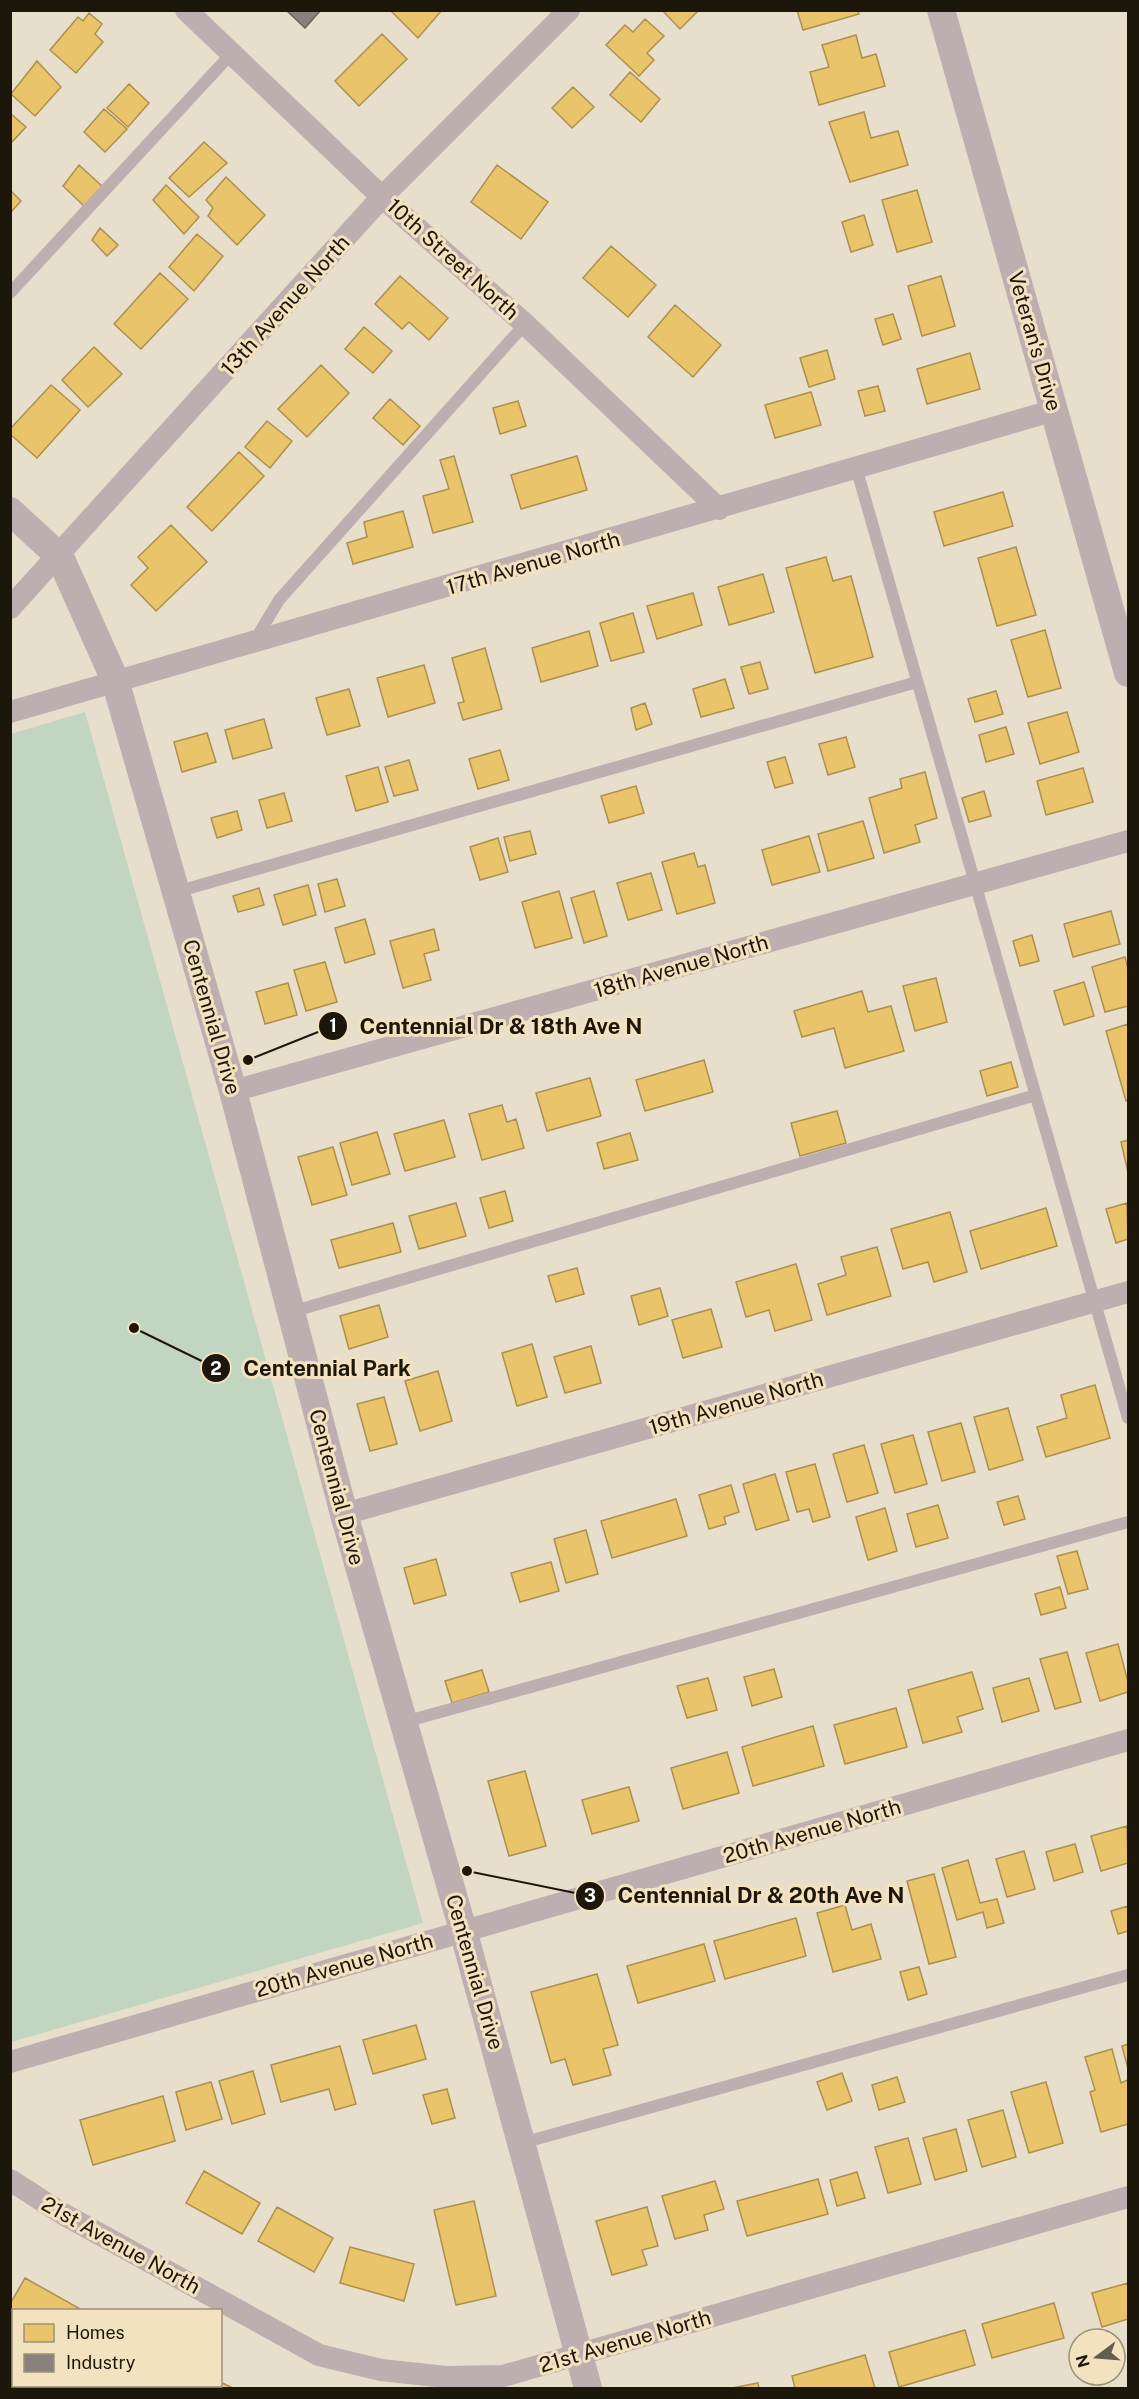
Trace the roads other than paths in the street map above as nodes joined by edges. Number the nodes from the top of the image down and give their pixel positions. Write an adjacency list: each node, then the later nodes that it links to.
1 (186, 10): 4 (street, 10th Street North)
2 (569, 10): 5 (street, 13th Avenue North)
3 (941, 10): 8 (street, Veteran's Drive)
4 (232, 53): 5 (street, 10th Street North); 6 (lane)
5 (382, 197): 7 (street, 10th Street North); 12 (street, 13th Avenue North)
6 (10, 293)
7 (525, 324): 10 (street, 10th Street North); 14 (lane)
8 (1055, 410): 9 (street, 17th Avenue North); 15 (street, Veteran's Drive)
9 (856, 467): 10 (street, 17th Avenue North); 17 (lane)
10 (718, 509): 14 (street, 17th Avenue North)
11 (10, 511): 12 (street)
12 (60, 556): 13 (street, 13th Avenue North); 16 (street, Centennial Drive)
13 (10, 608)
14 (253, 644): 16 (street, 17th Avenue North)
15 (1128, 673)
16 (115, 680): 18 (street, 17th Avenue North); 21 (street, Centennial Drive)
17 (917, 682): 20 (lane); 21 (lane)
18 (10, 712)
19 (1128, 841): 20 (street, 18th Avenue North)
20 (974, 884): 22 (street, 18th Avenue North); 23 (lane)
21 (176, 892): 22 (street, Centennial Drive)
22 (233, 1091): 26 (street, Centennial Drive)
23 (1036, 1095): 25 (lane); 26 (lane)
24 (1128, 1292): 25 (street, 19th Avenue North)
25 (1096, 1301): 27 (lane); 28 (street, 19th Avenue North)
26 (291, 1312): 28 (street, Centennial Drive)
27 (1128, 1418)
28 (344, 1514): 30 (street, Centennial Drive)
29 (1128, 1522): 30 (lane)
30 (404, 1722): 32 (street, Centennial Drive)
31 (1128, 1740): 32 (street, 20th Avenue North)
32 (463, 1930): 34 (street, 20th Avenue North); 35 (street, Centennial Drive)
33 (1128, 1975): 35 (lane)
34 (10, 2062)
35 (522, 2143): 38 (street, Centennial Drive)
36 (10, 2180): 38 (street, 21st Avenue North)
37 (1128, 2196): 38 (street, 21st Avenue North)
38 (581, 2355): 39 (street, Centennial Drive)
39 (588, 2388)

